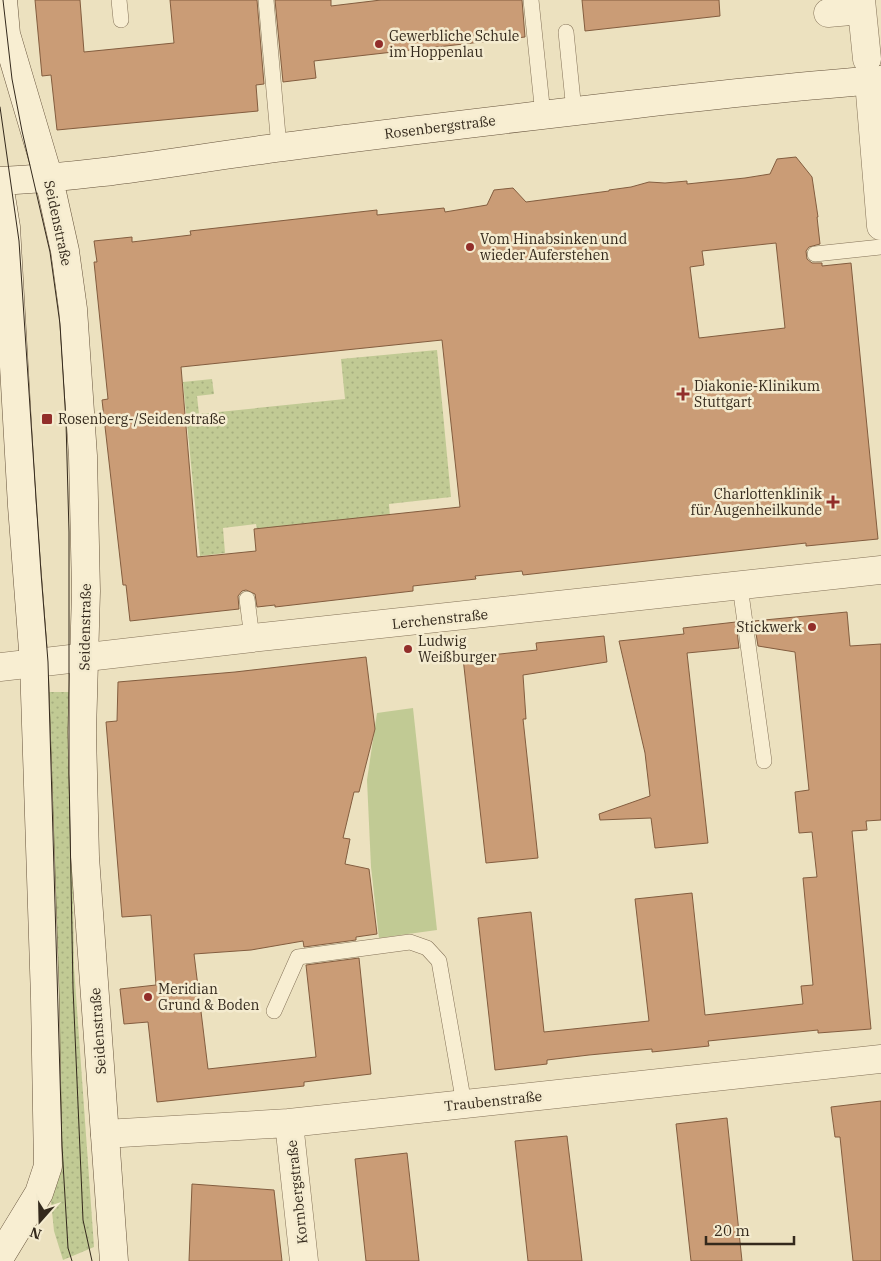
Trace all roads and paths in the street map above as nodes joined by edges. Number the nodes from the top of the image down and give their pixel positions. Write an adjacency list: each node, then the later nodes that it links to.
1 (3, 0): 13 (street, Seidenstraße)
2 (119, 0): 7 (lane)
3 (266, 0): 12 (lane)
4 (531, 0): 11 (lane)
5 (862, 5): 6 (street); 9 (street)
6 (828, 13)
7 (121, 20)
8 (566, 32): 10 (lane)
9 (872, 73): 10 (street, Rosenbergstraße); 16 (street)
10 (574, 111): 11 (street, Rosenbergstraße)
11 (543, 115): 12 (street, Rosenbergstraße)
12 (279, 147): 13 (street, Rosenbergstraße)
13 (49, 179): 14 (street, Rosenbergstraße); 23 (street, Seidenstraße)
14 (0, 181)
15 (0, 190): 24 (street)
16 (881, 226)
17 (881, 247): 18 (lane)
18 (815, 254)
19 (881, 570): 20 (street, Lerchenstraße)
20 (740, 586): 22 (street, Lerchenstraße); 26 (lane)
21 (247, 599): 22 (lane)
22 (252, 638): 23 (street, Lerchenstraße)
23 (85, 657): 24 (street, Lerchenstraße); 31 (street, Seidenstraße)
24 (34, 663): 25 (street, Lerchenstraße); 32 (street)
25 (0, 667)
26 (764, 761)
27 (274, 1011): 29 (lane)
28 (881, 1059): 29 (street, Traubenstraße)
29 (464, 1104): 30 (street, Traubenstraße)
30 (289, 1123): 31 (street, Traubenstraße); 34 (street, Kornbergstraße)
31 (104, 1134): 33 (street, Seidenstraße)
32 (0, 1258)
33 (114, 1261)
34 (304, 1261)

